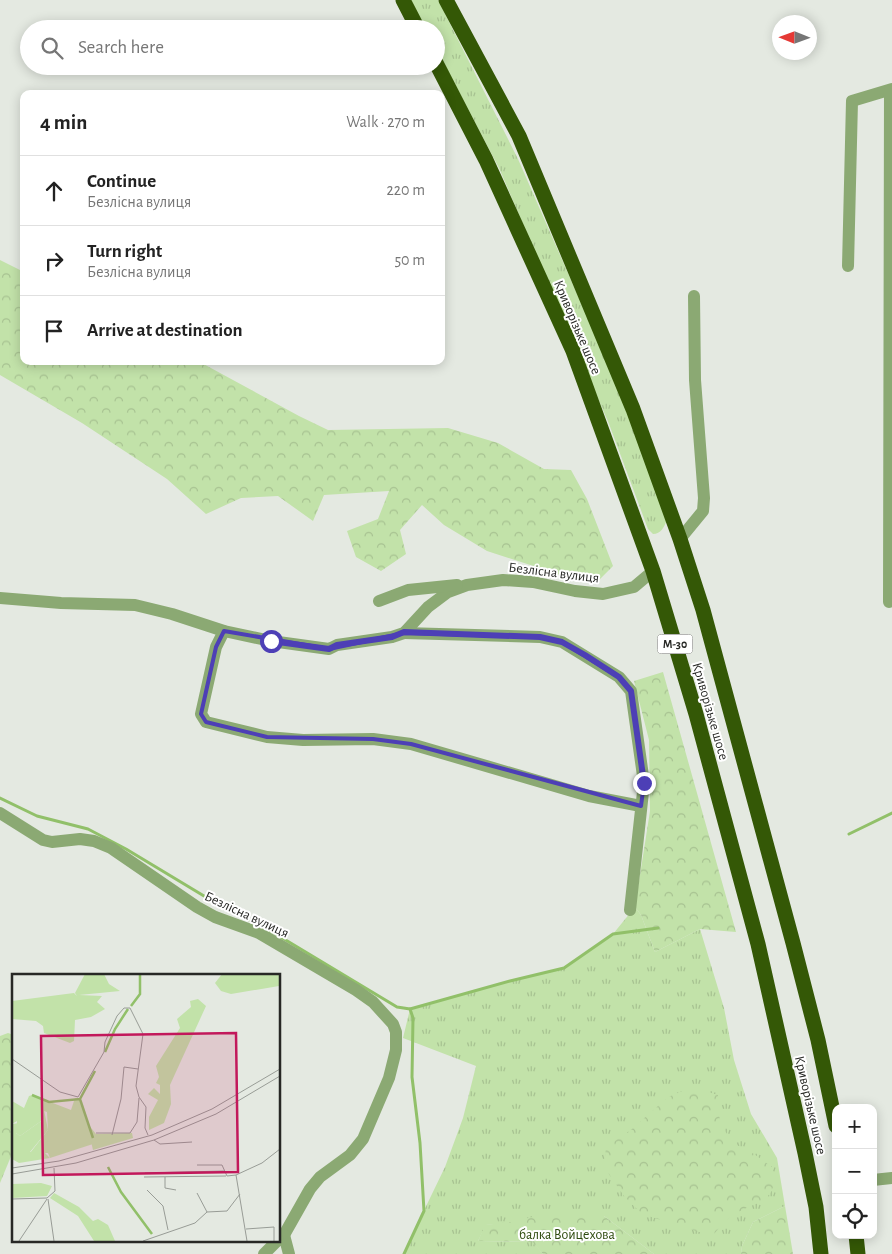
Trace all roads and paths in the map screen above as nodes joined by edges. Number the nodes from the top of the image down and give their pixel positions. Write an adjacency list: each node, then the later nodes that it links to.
1 (403, 0): 3 (highway)
2 (446, 0): 8 (highway, Криворізьке шосе / М-30)
3 (413, 20)
4 (442, 75): 9 (highway, Криворізьке шосе / М-30)
5 (891, 90): 6 (street); 13 (street)
6 (848, 266)
7 (694, 296): 8 (street)
8 (680, 539): 19 (highway, Криворізьке шосе / М-30)
9 (653, 571): 10 (street, Безлісна вулиця); 27 (highway, Криворізьке шосе / М-30)
10 (467, 585): 12 (street); 15 (street, Безлісна вулиця)
11 (0, 598): 14 (street)
12 (379, 601)
13 (889, 602)
14 (224, 630): 15 (street); 16 (street)
15 (404, 632): 16 (street)
16 (642, 806): 18 (street)
17 (0, 813): 22 (street, Безлісна вулиця)
18 (630, 910)
19 (832, 1107)
20 (892, 1178): 21 (street)
21 (877, 1180)
22 (280, 1239): 26 (street)
23 (856, 1239): 28 (highway)
24 (277, 1242): 25 (street, Безлісна вулиця)
25 (264, 1254)
26 (289, 1254)
27 (821, 1254)
28 (858, 1254)

